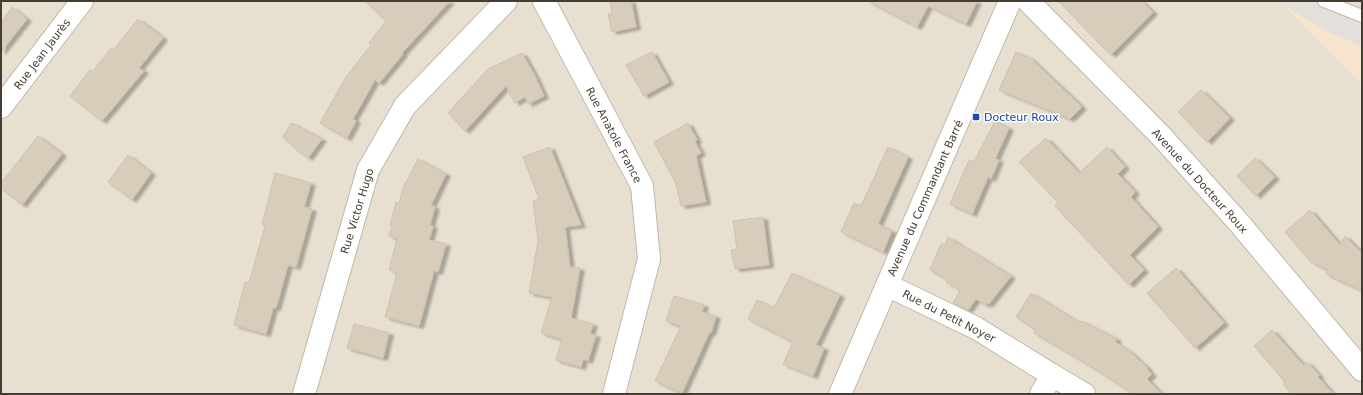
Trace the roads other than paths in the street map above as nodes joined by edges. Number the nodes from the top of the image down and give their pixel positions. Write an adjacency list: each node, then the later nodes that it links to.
1 (82, 1): 8 (street, Rue Jean Jaurès)
2 (506, 1): 12 (street, Rue Victor Hugo)
3 (544, 1): 13 (street, Rue Anatole France)
4 (1010, 1): 9 (street, Avenue du Commandant Barré)
5 (1028, 1): 10 (street, Avenue du Docteur Roux)
6 (1324, 1): 7 (lane)
7 (1362, 16)
8 (1, 107)
9 (887, 285): 11 (street, Rue du Petit Noyer); 14 (street, Avenue du Commandant Barré)
10 (1362, 370)
11 (1052, 375): 15 (street); 16 (street, Rue du Petit Noyer)
12 (304, 394)
13 (614, 394)
14 (840, 394)
15 (1041, 394)
16 (1084, 394)

